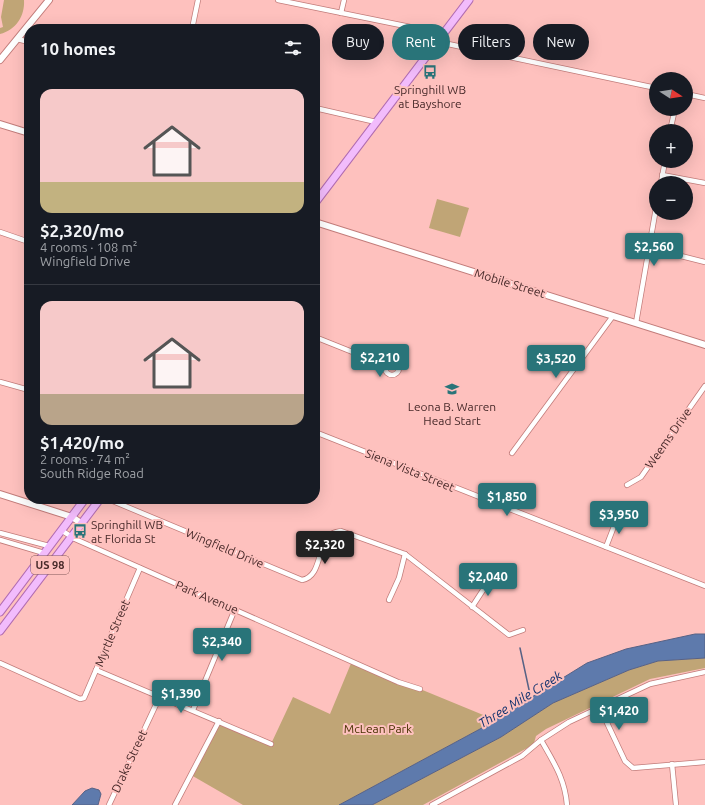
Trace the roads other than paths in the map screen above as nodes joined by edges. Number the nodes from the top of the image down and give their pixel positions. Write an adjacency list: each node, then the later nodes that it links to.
1 (49, 0): 7 (street)
2 (198, 0): 8 (street)
3 (278, 0): 6 (street)
4 (344, 0): 6 (street)
5 (468, 0): 10 (main road)
6 (341, 14): 9 (street)
7 (30, 24)
8 (193, 24)
9 (393, 24)
10 (450, 24)
11 (24, 31): 12 (street)
12 (17, 40): 13 (street); 15 (street)
13 (24, 41)
14 (450, 44): 17 (street)
15 (0, 60)
16 (423, 60): 21 (main road)
17 (649, 87)
18 (693, 95): 19 (street)
19 (705, 98)
20 (320, 109): 21 (street)
21 (376, 122): 27 (main road)
22 (0, 124): 23 (street)
23 (24, 131)
24 (663, 168): 25 (street)
25 (662, 174): 26 (street)
26 (705, 183)
27 (320, 196)
28 (654, 220): 32 (street)
29 (320, 224): 34 (street, Mobile Street)
30 (0, 232): 31 (street)
31 (24, 240)
32 (648, 248): 33 (street); 35 (street)
33 (705, 262)
34 (613, 316): 35 (street, Mobile Street); 43 (street)
35 (636, 323): 37 (street, Mobile Street)
36 (320, 338): 38 (street)
37 (705, 345)
38 (385, 365)
39 (0, 382): 41 (street)
40 (705, 386): 44 (street, Weems Drive)
41 (24, 389)
42 (320, 434): 59 (street, Siena Vista Street)
43 (512, 453)
44 (627, 485)
45 (0, 494): 46 (street)
46 (24, 502)
47 (31, 504): 52 (street)
48 (81, 504): 52 (main road, US 98)
49 (96, 504): 53 (main road, US 98)
50 (120, 504): 61 (street, Wingfield Drive)
51 (618, 516): 59 (street)
52 (72, 517): 53 (street); 54 (main road, US 98)
53 (81, 523): 56 (main road, US 98)
54 (61, 530): 56 (street, Park Avenue); 58 (main road, US 98)
55 (0, 533): 58 (street)
56 (70, 537): 62 (street, Park Avenue); 70 (main road, US 98)
57 (0, 540): 60 (street)
58 (49, 546): 60 (main road, US 98)
59 (606, 547): 64 (street, Siena Vista Street)
60 (44, 553): 68 (main road, US 98)
61 (405, 554): 65 (street); 66 (street, Wingfield Drive)
62 (140, 568): 67 (street, Park Avenue); 72 (street, Myrtle Street)
63 (485, 581): 66 (street)
64 (705, 586)
65 (389, 600)
66 (472, 607): 69 (street, Wingfield Drive)
67 (235, 609): 74 (street, Park Avenue); 77 (street)
68 (0, 612)
69 (523, 630)
70 (0, 631)
71 (0, 663): 72 (street, Myrtle Street)
72 (96, 670): 75 (street)
73 (705, 672): 76 (street)
74 (420, 689)
75 (160, 696): 77 (street); 83 (street, Drake Street)
76 (600, 708): 79 (street); 82 (street)
77 (193, 710): 78 (street)
78 (219, 721): 80 (street); 84 (street)
79 (541, 740): 85 (street); 86 (street)
80 (271, 744)
81 (705, 762): 82 (street)
82 (672, 764): 87 (street)
83 (109, 805)
84 (175, 805)
85 (432, 805)
86 (567, 805)
87 (676, 805)

